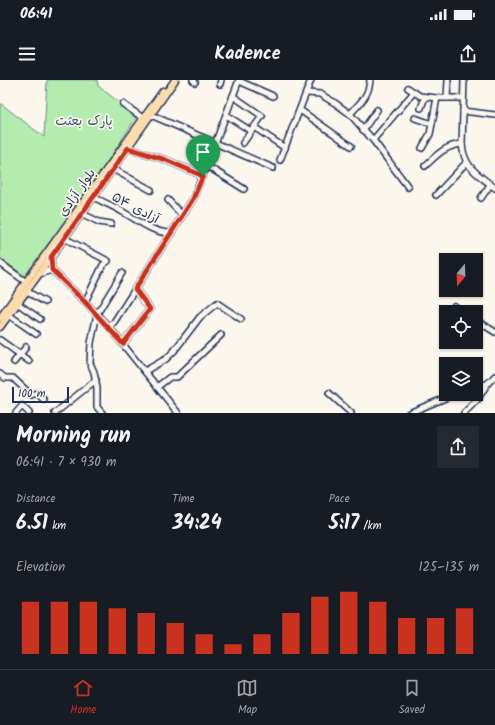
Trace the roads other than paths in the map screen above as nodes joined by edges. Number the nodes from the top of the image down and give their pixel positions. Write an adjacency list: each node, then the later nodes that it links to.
1 (171, 80): 26 (main road, بلوار آزادی)
2 (175, 80): 23 (main road, بلوار آزادی)
3 (239, 80): 11 (street); 12 (street)
4 (311, 80): 10 (street)
5 (370, 80): 22 (street)
6 (448, 80): 15 (street)
7 (464, 80): 16 (street)
8 (408, 88): 9 (street)
9 (414, 92): 13 (street); 31 (street)
10 (307, 93): 19 (street); 22 (street)
11 (233, 96): 24 (street); 29 (street)
12 (273, 96)
13 (425, 97): 14 (street); 18 (street)
14 (437, 98): 15 (street); 28 (street)
15 (448, 98): 16 (street)
16 (463, 98): 21 (street)
17 (122, 104): 26 (street)
18 (421, 108)
19 (300, 110): 35 (street); 37 (street)
20 (377, 110): 30 (street)
21 (463, 111): 25 (street); 34 (street)
22 (350, 114): 30 (street)
23 (151, 115): 33 (street); 36 (main road, بلوار آزادی)
24 (226, 115): 29 (street); 33 (street)
25 (495, 115)
26 (143, 118): 64 (main road, بلوار آزادی)
27 (416, 118): 28 (street)
28 (432, 124): 38 (street)
29 (252, 129): 32 (street); 37 (street)
30 (363, 130): 31 (street)
31 (372, 140): 46 (street)
32 (243, 143)
33 (216, 144): 41 (street); 43 (street)
34 (462, 144): 40 (street); 42 (street)
35 (351, 146)
36 (128, 148): 44 (main road, بلوار آزادی); 45 (street)
37 (285, 148): 39 (street)
38 (422, 148)
39 (280, 160)
40 (466, 163): 47 (street); 50 (street)
41 (207, 166): 45 (street); 48 (street)
42 (425, 166)
43 (273, 168)
44 (113, 169): 49 (street); 51 (main road, بلوار آزادی)
45 (203, 176): 55 (street)
46 (408, 187)
47 (493, 187): 52 (street)
48 (244, 189)
49 (151, 190)
50 (436, 195)
51 (92, 197): 54 (main road, بلوار آزادی); 57 (street, آزادی ۵۴)
52 (481, 198)
53 (168, 200): 55 (street)
54 (81, 213): 56 (street); 58 (main road, بلوار آزادی)
55 (182, 215): 57 (street)
56 (111, 224)
57 (171, 233): 65 (street)
58 (64, 238): 59 (main road, بلوار آزادی); 68 (street)
59 (51, 257): 61 (street); 63 (main road, بلوار آزادی)
60 (0, 263): 64 (street)
61 (52, 270): 63 (street); 68 (street)
62 (122, 273): 70 (street)
63 (39, 274): 66 (main road, بلوار آزادی)
64 (26, 282): 72 (main road, بلوار آزادی)
65 (135, 289): 77 (street); 82 (street)
66 (26, 291): 67 (street); 69 (main road, بلوار آزادی)
67 (45, 302)
68 (85, 302): 70 (street)
69 (17, 303): 71 (main road, بلوار آزادی); 73 (street)
70 (97, 314): 77 (street); 90 (street)
71 (9, 315): 76 (main road, بلوار آزادی); 79 (street)
72 (0, 318)
73 (40, 319)
74 (241, 319): 87 (street)
75 (483, 324): 78 (street)
76 (0, 327)
77 (109, 327): 82 (street)
78 (495, 332)
79 (36, 334)
80 (221, 335): 93 (street)
81 (0, 340): 84 (street)
82 (123, 344): 87 (street)
83 (26, 347): 84 (street)
84 (20, 355): 85 (street); 86 (street)
85 (29, 361)
86 (14, 362)
87 (145, 371): 93 (street)
88 (0, 374): 95 (street)
89 (495, 376): 91 (street)
90 (96, 380): 99 (street); 100 (street)
91 (487, 384): 92 (street); 104 (street)
92 (483, 385)
93 (158, 387): 101 (street)
94 (329, 393): 102 (street)
95 (44, 400)
96 (439, 401): 103 (street)
97 (16, 413): 98 (street)
98 (29, 413)
99 (54, 413)
100 (102, 413)
101 (178, 413)
102 (351, 413)
103 (409, 413)
104 (464, 413)

